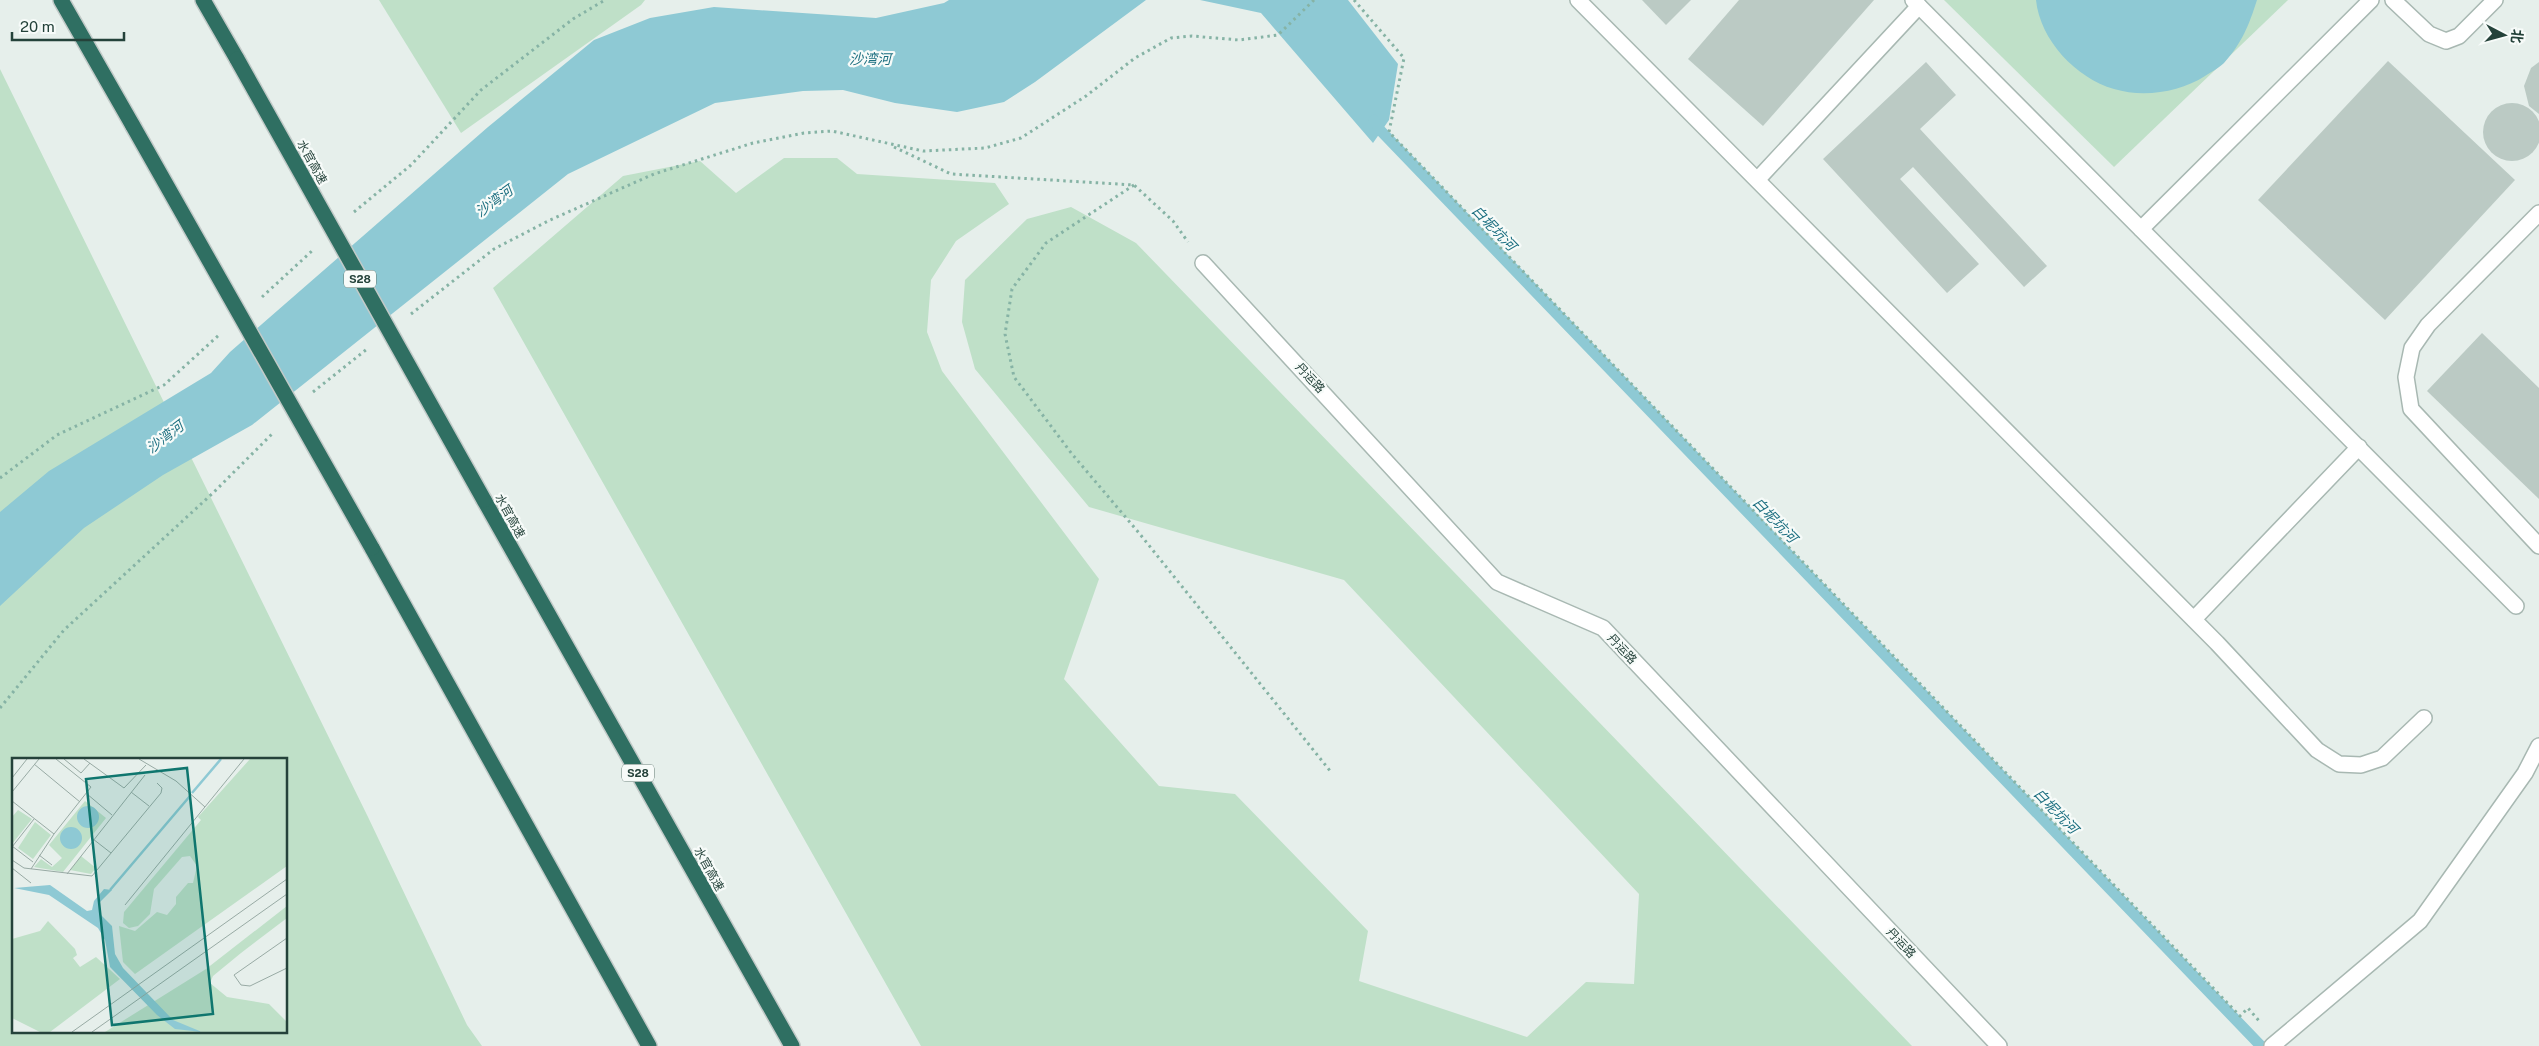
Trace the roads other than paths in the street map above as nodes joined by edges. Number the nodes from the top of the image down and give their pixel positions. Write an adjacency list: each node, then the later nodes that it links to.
1 (61, 0): 19 (highway, bridge)
2 (203, 0): 20 (highway, 水官高速 / S28, bridge)
3 (1578, 0): 8 (street)
4 (2371, 0): 10 (street)
5 (2393, 0): 6 (street)
6 (2495, 0)
7 (1916, 3): 8 (street); 10 (street)
8 (1758, 180): 15 (street)
9 (2539, 213): 13 (street)
10 (2140, 229): 12 (street)
11 (1204, 263): 21 (street, 丹运路)
12 (2359, 447): 14 (street); 15 (street)
13 (2539, 546)
14 (2516, 606)
15 (2194, 619): 16 (street)
16 (2424, 718)
17 (2539, 746): 18 (street)
18 (2274, 1044)
19 (649, 1046)
20 (792, 1046)
21 (1999, 1046)

